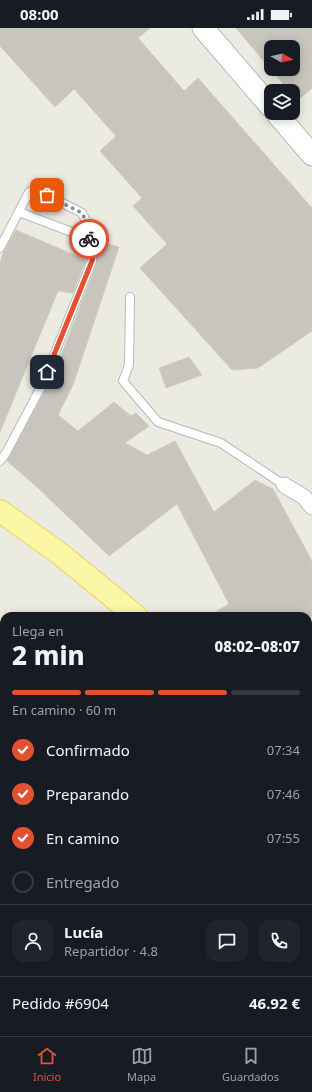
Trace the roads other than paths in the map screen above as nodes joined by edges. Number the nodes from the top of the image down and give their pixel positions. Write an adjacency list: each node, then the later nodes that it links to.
1 (203, 28): 2 (main road)
2 (264, 99)
3 (282, 120): 4 (main road)
4 (312, 155)
5 (19, 212): 6 (lane); 6 (lane); 7 (lane)
6 (90, 240): 9 (lane)
7 (0, 248)
8 (130, 296): 10 (lane)
9 (0, 461)
10 (284, 485): 12 (street)
11 (0, 501): 14 (street)
12 (312, 507)
13 (0, 511): 14 (main road)
14 (94, 581): 15 (lane); 16 (main road)
15 (121, 612)
16 (131, 612)

